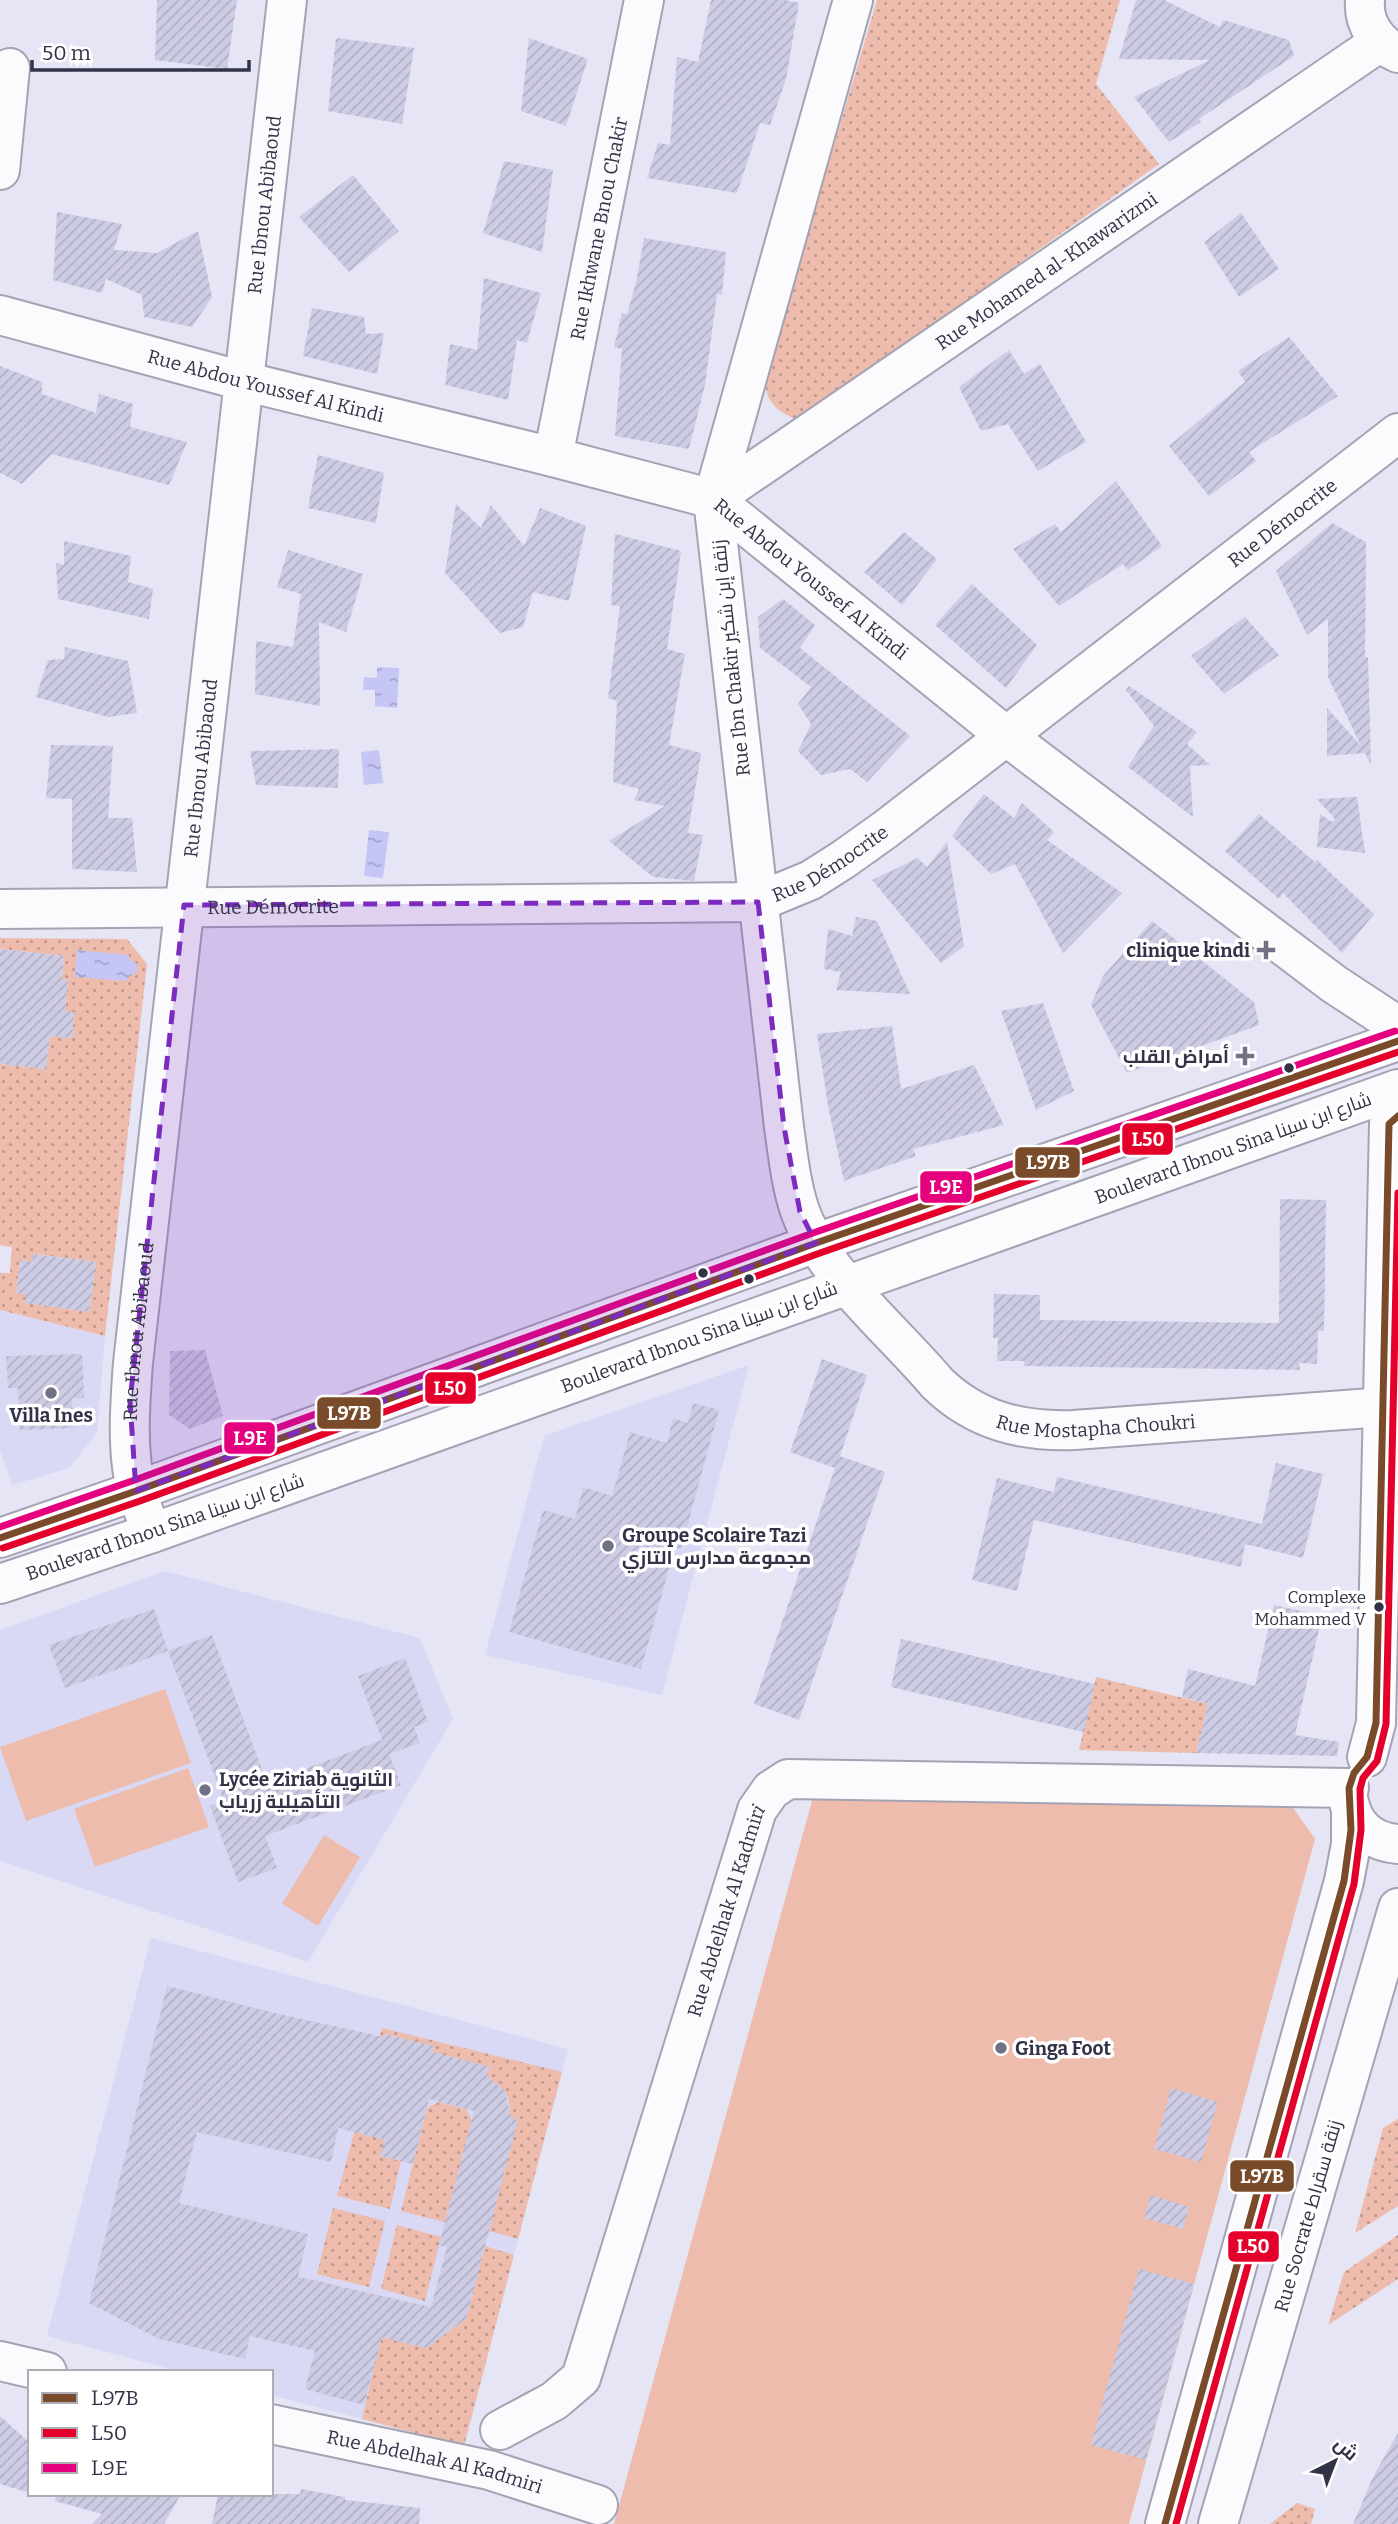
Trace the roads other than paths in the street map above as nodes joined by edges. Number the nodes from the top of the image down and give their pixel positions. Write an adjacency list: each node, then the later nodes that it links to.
1 (287, 0): 8 (street, Rue Ibnou Abibaoud)
2 (644, 0): 10 (street, Rue Ikhwane Bnou Chakir)
3 (853, 0): 11 (street, Rue Ibn Chakir زنقة إبن شكير)
4 (1371, 24): 11 (street, Rue Mohamed al-Khawarizmi)
5 (10, 68): 6 (street)
6 (0, 170)
7 (0, 315): 8 (street, Rue Abdou Youssef Al Kindi)
8 (243, 381): 10 (street, Rue Abdou Youssef Al Kindi); 14 (street, Rue Ibnou Abibaoud)
9 (1398, 433): 12 (street, Rue Démocrite)
10 (553, 457): 11 (street, Rue Abdou Youssef Al Kindi)
11 (713, 499): 12 (street, Rue Abdou Youssef Al Kindi); 13 (street, Rue Ibn Chakir زنقة إبن شكير)
12 (1006, 736): 13 (street, Rue Démocrite); 16 (street, Rue Abdou Youssef Al Kindi)
13 (758, 902): 14 (street, Rue Démocrite); 20 (street, Rue Ibn Chakir زنقة إبن شكير)
14 (184, 905): 15 (street, Rue Démocrite); 23 (street, Rue Ibnou Abibaoud)
15 (0, 909)
16 (1398, 1026)
17 (1398, 1041): 20 (street)
18 (1398, 1089): 21 (street, Boulevard Ibnou Sina شارع ابن سينا)
19 (1398, 1116): 22 (street)
20 (816, 1243): 21 (street, Rue Mostapha Choukri); 23 (street)
21 (847, 1285): 22 (street, Rue Mostapha Choukri); 24 (street, Boulevard Ibnou Sina شارع ابن سينا)
22 (1391, 1407): 27 (street)
23 (136, 1491): 24 (street, Rue Ibnou Abibaoud); 25 (street)
24 (152, 1533): 26 (street, Boulevard Ibnou Sina شارع ابن سينا)
25 (0, 1538)
26 (0, 1584)
27 (1366, 1776): 28 (street); 32 (street); 35 (street, Rue Abdelhak Al Kadmiri)
28 (1398, 1844)
29 (1398, 1908): 33 (street, Rue Socrate زنقة سقراط)
30 (0, 2361): 31 (street)
31 (38, 2370)
32 (1207, 2371): 33 (street); 37 (street)
33 (1258, 2386): 38 (street, Rue Socrate زنقة سقراط)
34 (273, 2424): 36 (street, Rue Abdelhak Al Kadmiri)
35 (500, 2430)
36 (597, 2505)
37 (1165, 2524)
38 (1218, 2524)

